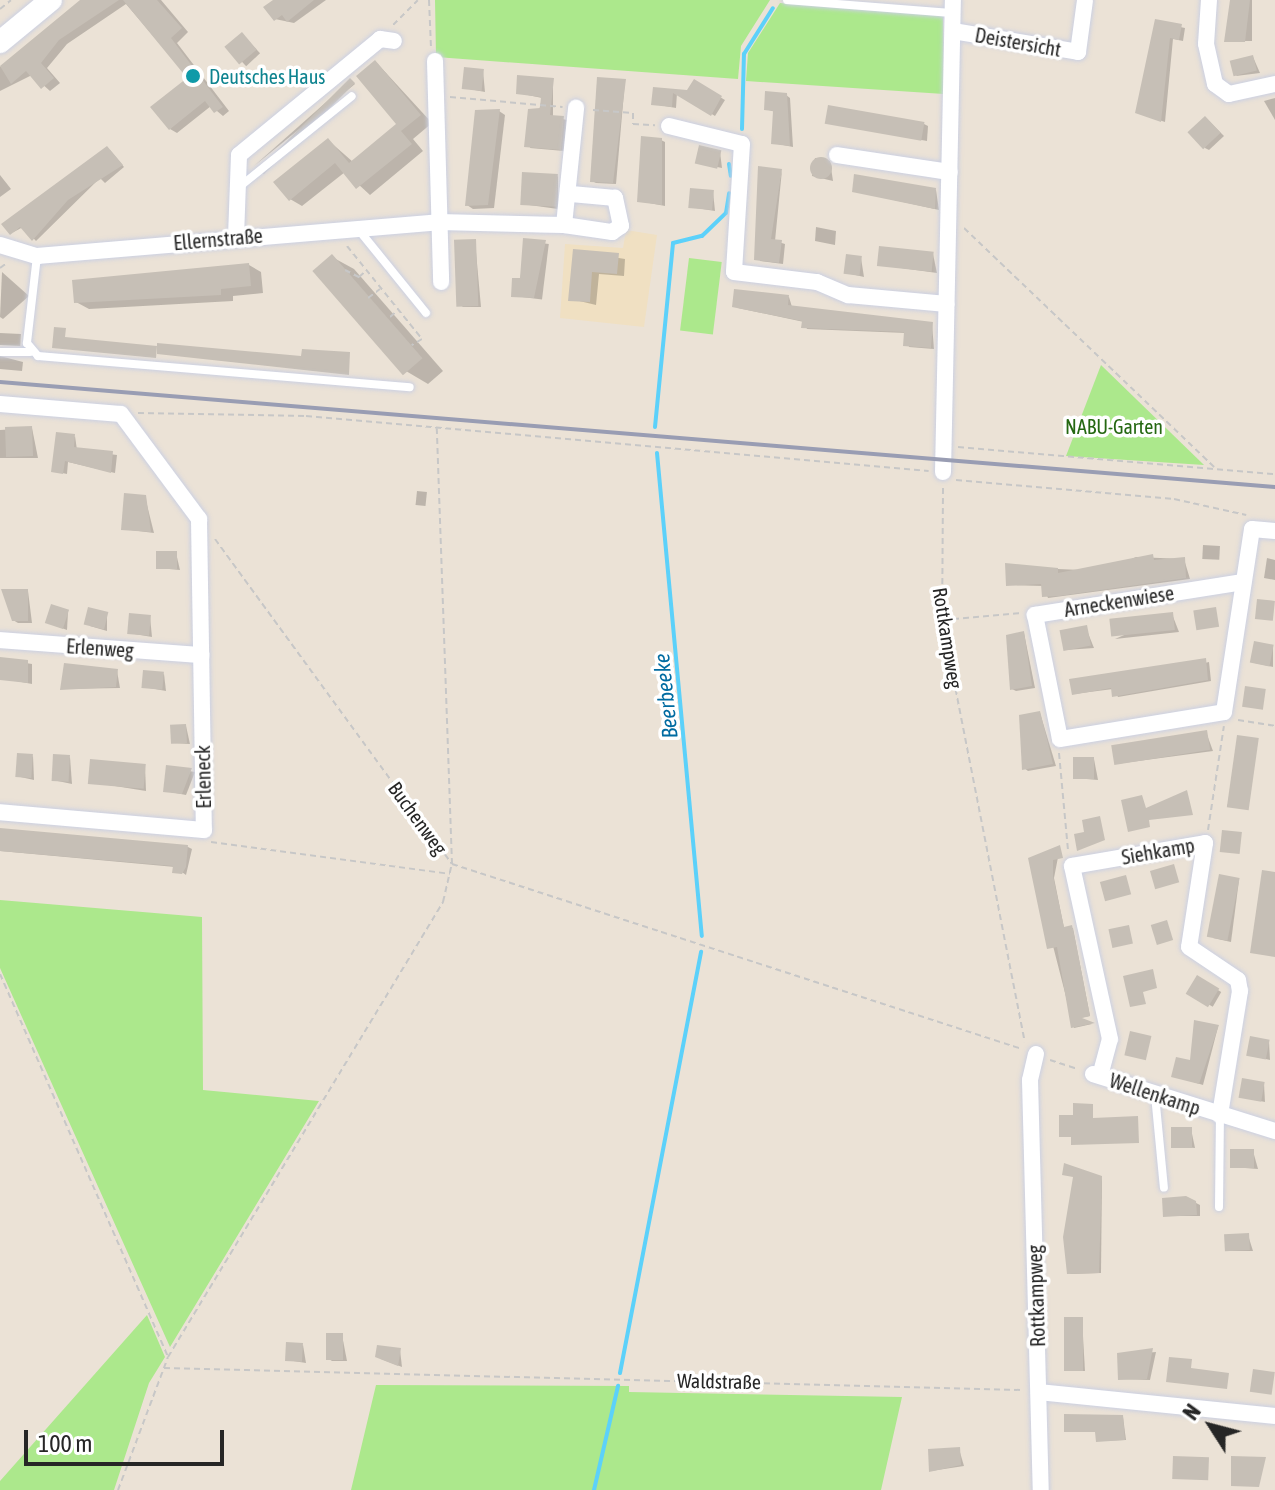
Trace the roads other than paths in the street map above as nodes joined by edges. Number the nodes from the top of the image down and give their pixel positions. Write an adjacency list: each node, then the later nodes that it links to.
1 (51, 0): 8 (main road)
2 (787, 0): 5 (lane)
3 (1085, 0): 6 (street, Deistersicht)
4 (1209, 0): 10 (street)
5 (953, 7): 6 (street)
6 (953, 31): 15 (street)
7 (387, 40): 16 (street)
8 (0, 42)
9 (435, 61): 18 (street)
10 (1275, 84)
11 (352, 96): 16 (lane)
12 (576, 108): 17 (street)
13 (669, 126): 25 (street)
14 (837, 155): 15 (street)
15 (950, 172): 25 (street)
16 (235, 191): 21 (street)
17 (571, 194): 19 (street); 19 (street, Ellernstraße)
18 (439, 222): 19 (street, Ellernstraße); 20 (street, Ellernstraße); 24 (street)
19 (564, 225)
20 (357, 228): 21 (street, Ellernstraße); 26 (lane)
21 (236, 237): 23 (street, Ellernstraße)
22 (0, 245): 23 (street, Ellernstraße)
23 (37, 256): 28 (lane)
24 (441, 282)
25 (947, 304): 31 (street)
26 (426, 313)
27 (0, 352): 28 (lane)
28 (30, 352): 29 (lane)
29 (410, 387)
30 (0, 404): 35 (street, Erleneck)
31 (943, 476)
32 (1269, 530): 33 (street)
33 (1243, 582): 33 (street, Arneckenwiese)
34 (0, 640): 35 (street, Erlenweg)
35 (201, 655): 36 (street, Erleneck)
36 (0, 812)
37 (1031, 1052): 44 (street, Rottkampweg)
38 (1097, 1075): 39 (street, Wellenkamp); 40 (street, Siehkamp)
39 (1155, 1095): 40 (street, Wellenkamp); 42 (lane)
40 (1220, 1115): 41 (street, Wellenkamp); 43 (lane)
41 (1275, 1131)
42 (1164, 1188)
43 (1219, 1207)
44 (1039, 1392): 45 (street); 46 (street, Rottkampweg)
45 (1275, 1416)
46 (1041, 1490)

